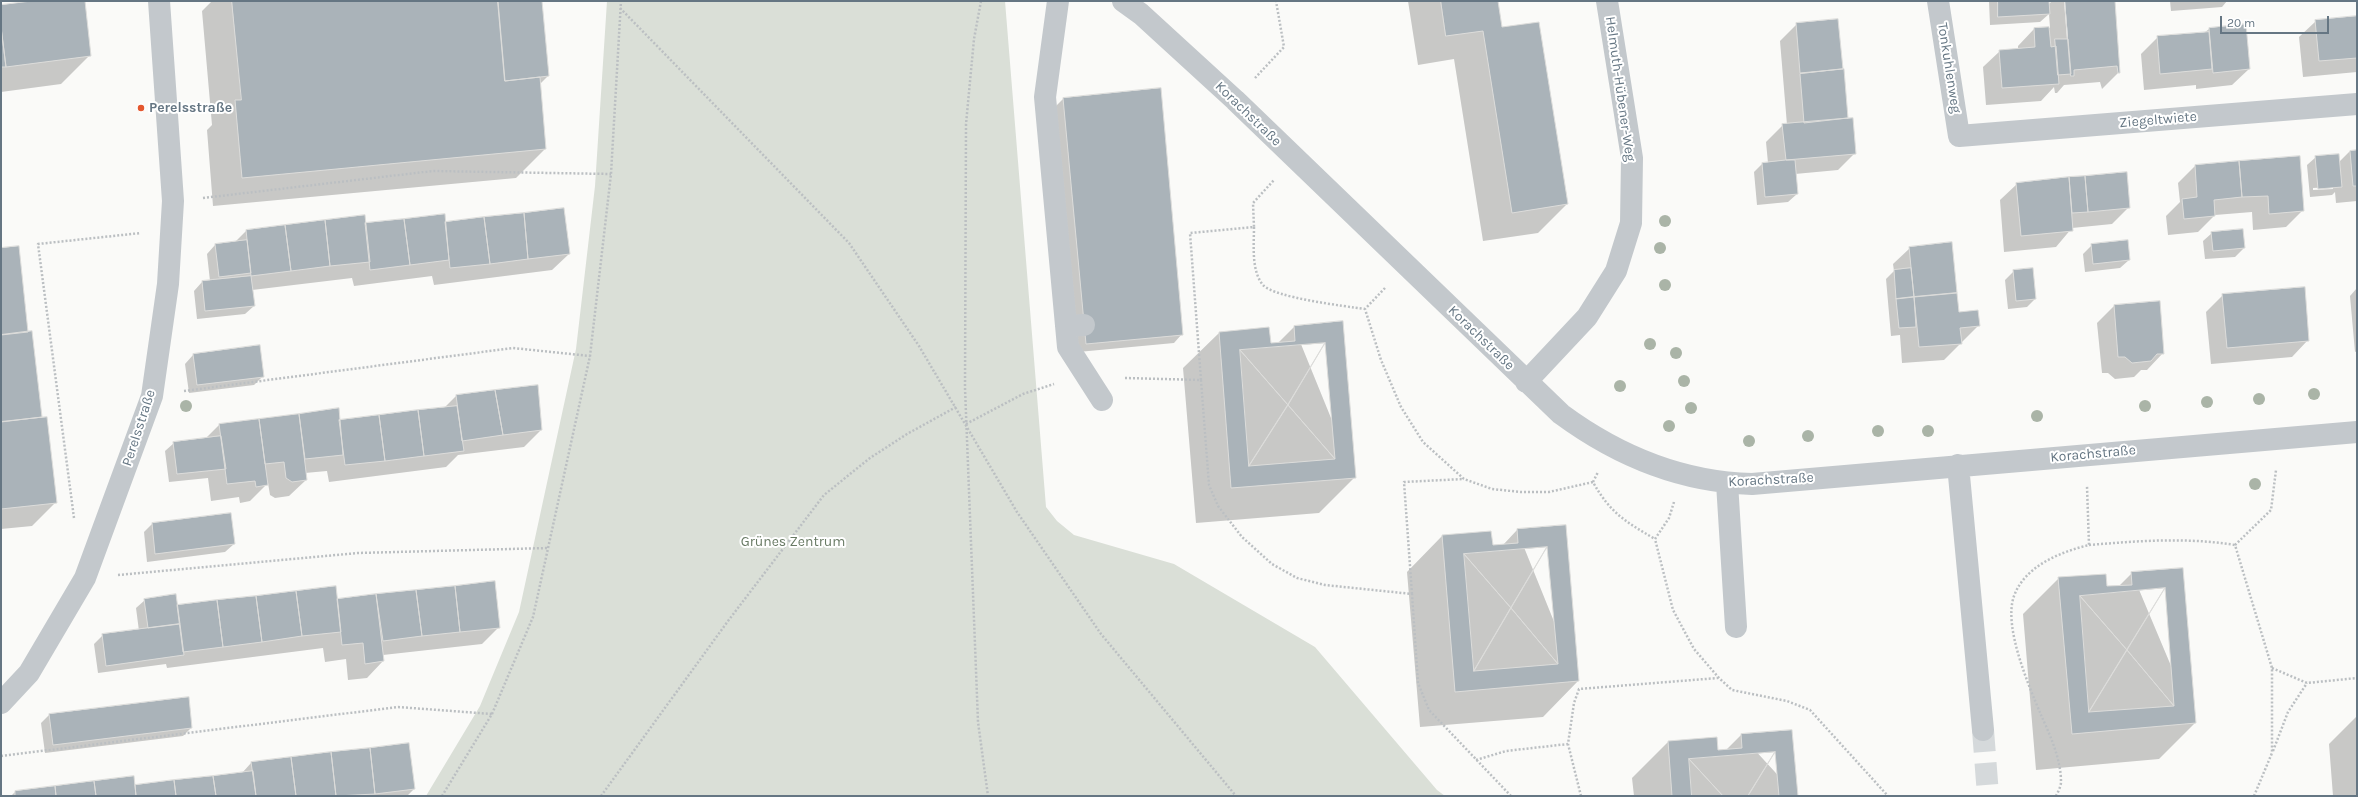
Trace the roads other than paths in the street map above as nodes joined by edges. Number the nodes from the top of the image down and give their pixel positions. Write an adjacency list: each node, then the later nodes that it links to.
1 (159, 1): 14 (street, Perelsstraße)
2 (1058, 1): 9 (street)
3 (1123, 1): 8 (street, Korachstraße)
4 (1607, 1): 8 (street, Helmuth-Hübener-Weg)
5 (1938, 1): 7 (street, Tonkuhlenweg)
6 (2357, 104): 7 (street, Ziegeltwiete)
7 (1959, 136)
8 (1526, 382): 12 (street, Korachstraße)
9 (1102, 400)
10 (2357, 432): 11 (street, Korachstraße)
11 (1958, 466): 12 (street, Korachstraße); 15 (street)
12 (1726, 483): 13 (street)
13 (1736, 627)
14 (1, 703)
15 (1983, 730)

